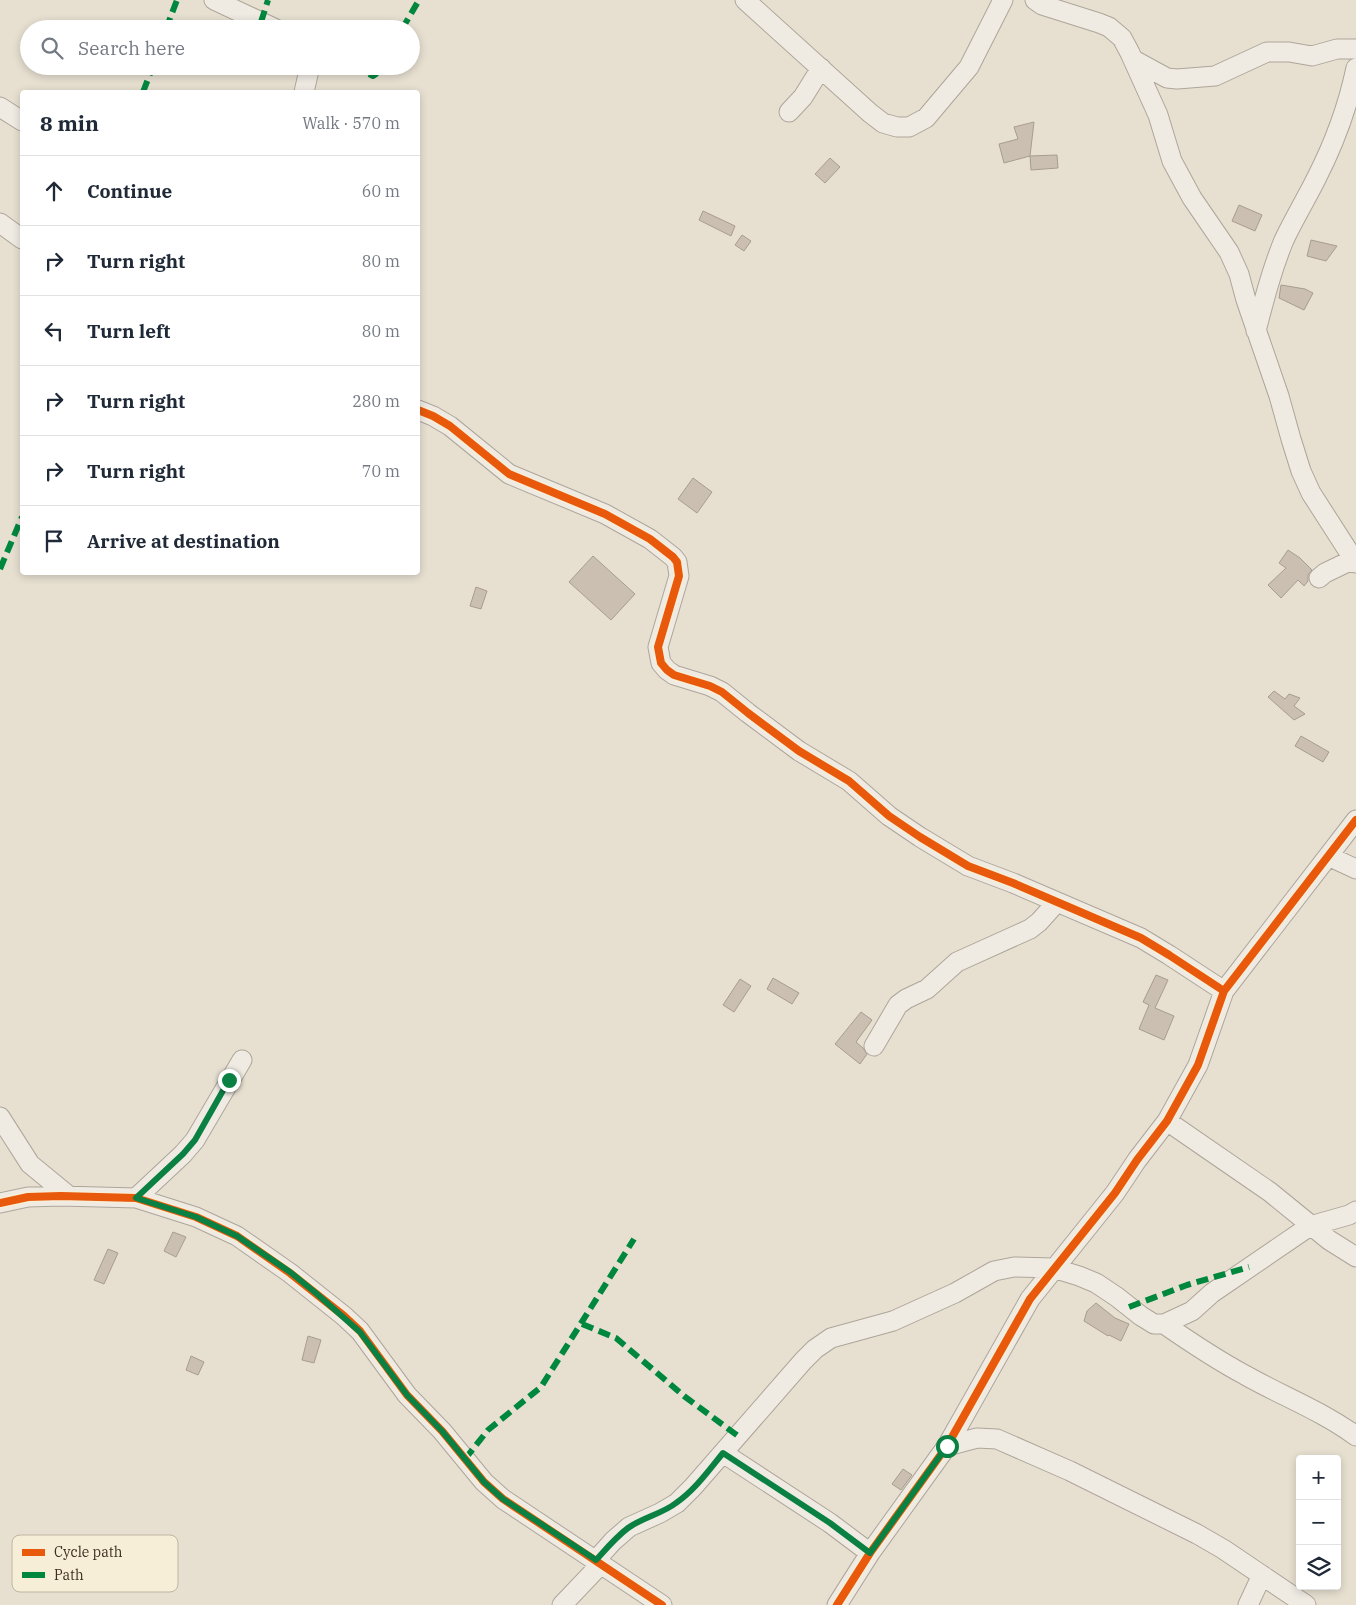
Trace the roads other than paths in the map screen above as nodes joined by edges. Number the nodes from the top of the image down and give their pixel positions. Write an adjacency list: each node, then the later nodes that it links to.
1 (214, 0): 6 (street)
2 (745, 0): 9 (street)
3 (1003, 0): 9 (street)
4 (1035, 0): 5 (street)
5 (1057, 5): 8 (street)
6 (257, 20)
7 (1356, 49): 8 (street)
8 (1134, 60): 18 (street)
9 (821, 68): 14 (street)
10 (1356, 68): 18 (street)
11 (308, 75): 12 (street)
12 (304, 90)
13 (0, 107): 15 (street)
14 (789, 112)
15 (20, 119)
16 (0, 223): 17 (street)
17 (20, 238)
18 (1256, 331): 20 (street)
19 (420, 411): 25 (street)
20 (1355, 561): 21 (street)
21 (1319, 578)
22 (1356, 820): 23 (street)
23 (1328, 856): 24 (street); 26 (street)
24 (1356, 869)
25 (1057, 902): 26 (street); 27 (street)
26 (1224, 991): 30 (street)
27 (874, 1046)
28 (242, 1060): 32 (street)
29 (0, 1117): 31 (street)
30 (1168, 1121): 35 (street); 37 (street)
31 (70, 1196): 32 (street); 33 (street)
32 (136, 1198): 43 (street)
33 (0, 1203)
34 (1356, 1211): 35 (street)
35 (1310, 1226): 36 (street); 38 (street)
36 (1356, 1257)
37 (1053, 1268): 38 (street); 40 (street); 41 (street)
38 (1164, 1324): 39 (street)
39 (1356, 1436)
40 (947, 1446): 42 (street); 44 (street)
41 (723, 1453): 42 (street); 43 (street)
42 (870, 1553): 47 (street)
43 (599, 1562): 45 (street); 46 (street)
44 (1262, 1575): 48 (street); 49 (street)
45 (562, 1605)
46 (662, 1605)
47 (837, 1605)
48 (1248, 1605)
49 (1306, 1605)

